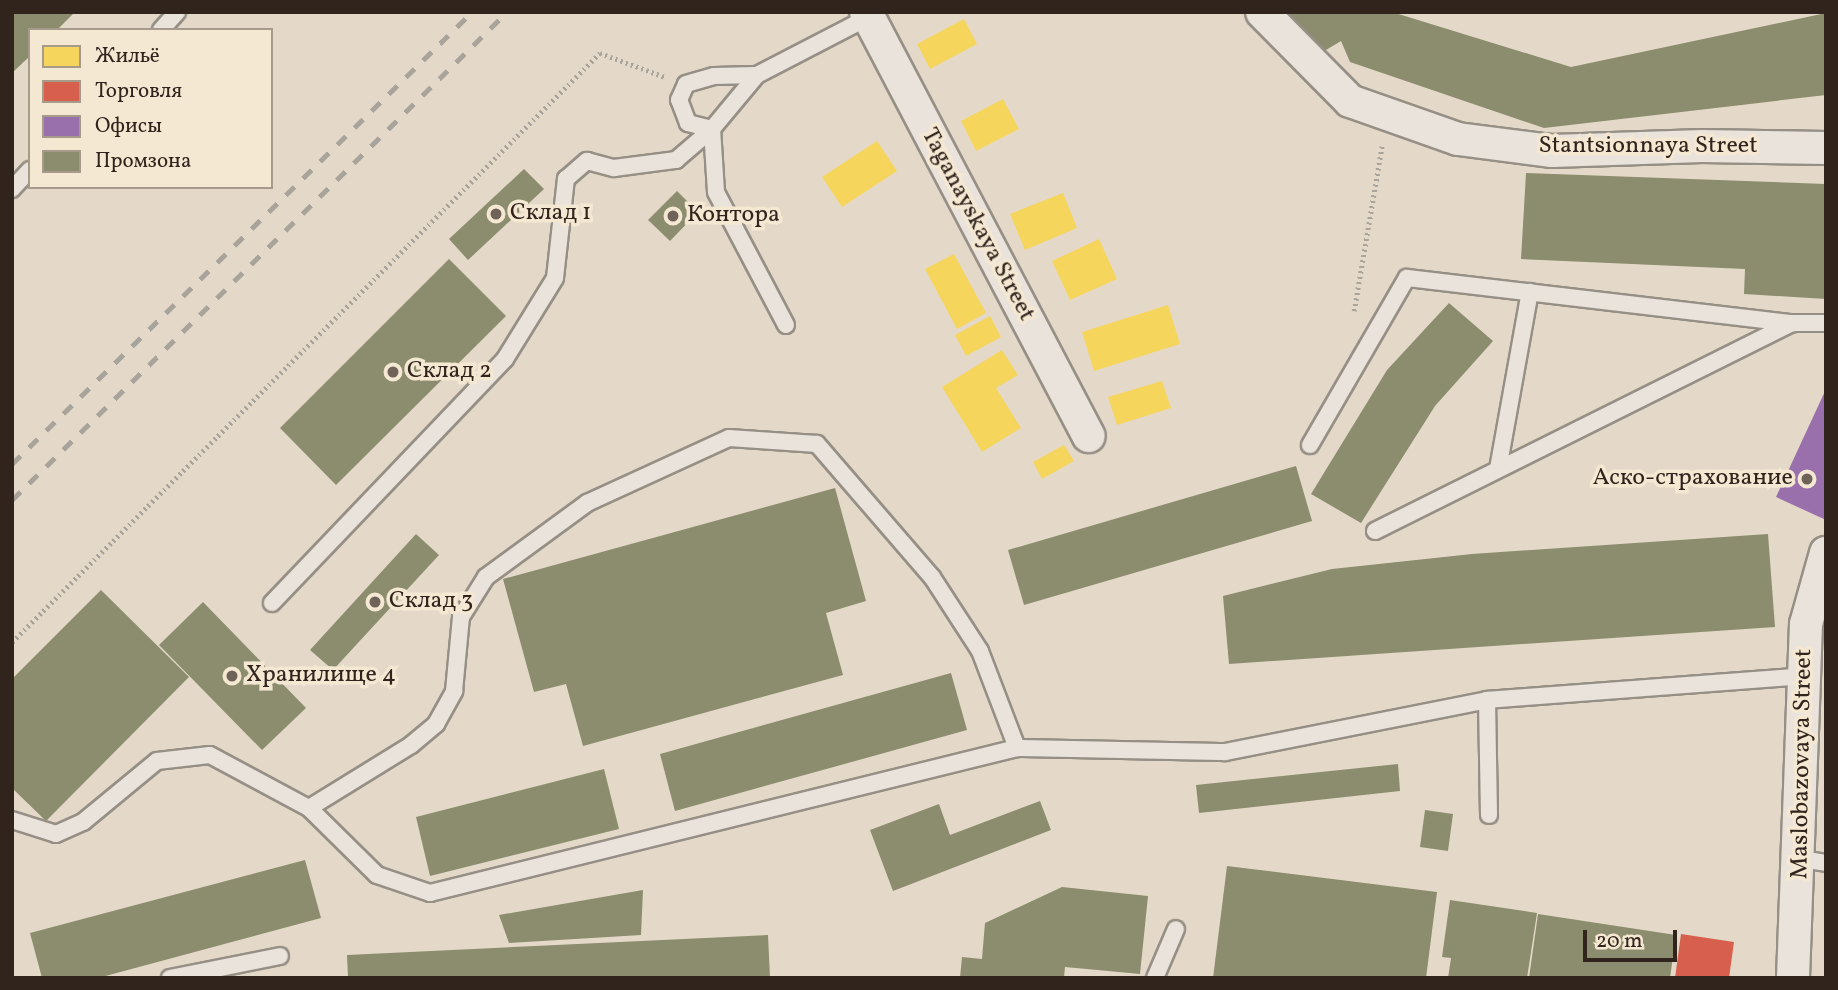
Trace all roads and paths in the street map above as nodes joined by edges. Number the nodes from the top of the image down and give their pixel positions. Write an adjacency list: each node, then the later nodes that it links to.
1 (177, 12): 4 (lane)
2 (1262, 12): 7 (street, Stantsionnaya Street)
3 (866, 15): 5 (lane); 17 (street, Taganayskaya Street)
4 (163, 28)
5 (757, 75): 6 (lane); 8 (lane)
6 (685, 84): 8 (lane); 23 (path)
7 (1387, 114): 9 (street, Stantsionnaya Street); 13 (path)
8 (712, 129): 16 (lane); 22 (lane)
9 (1826, 148)
10 (28, 172): 11 (lane)
11 (12, 189)
12 (1530, 292): 14 (lane); 18 (lane); 19 (lane)
13 (1354, 311)
14 (1792, 323): 15 (lane); 19 (lane)
15 (1826, 323)
16 (786, 324)
17 (1089, 436)
18 (1310, 445)
19 (1498, 470): 20 (lane)
20 (1375, 531)
21 (1823, 572): 24 (street, Maslobazovaya Street)
22 (272, 603)
23 (12, 642)
24 (1803, 676): 25 (lane); 30 (street, Maslobazovaya Street)
25 (1487, 701): 26 (lane); 28 (lane)
26 (1017, 748): 27 (lane); 27 (lane)
27 (309, 808): 29 (lane)
28 (1489, 815)
29 (12, 820)
30 (1813, 861): 35 (street, Maslobazovaya Street)
31 (1176, 929): 34 (lane)
32 (280, 956): 33 (lane)
33 (170, 978)
34 (1154, 978)
35 (1793, 978)

